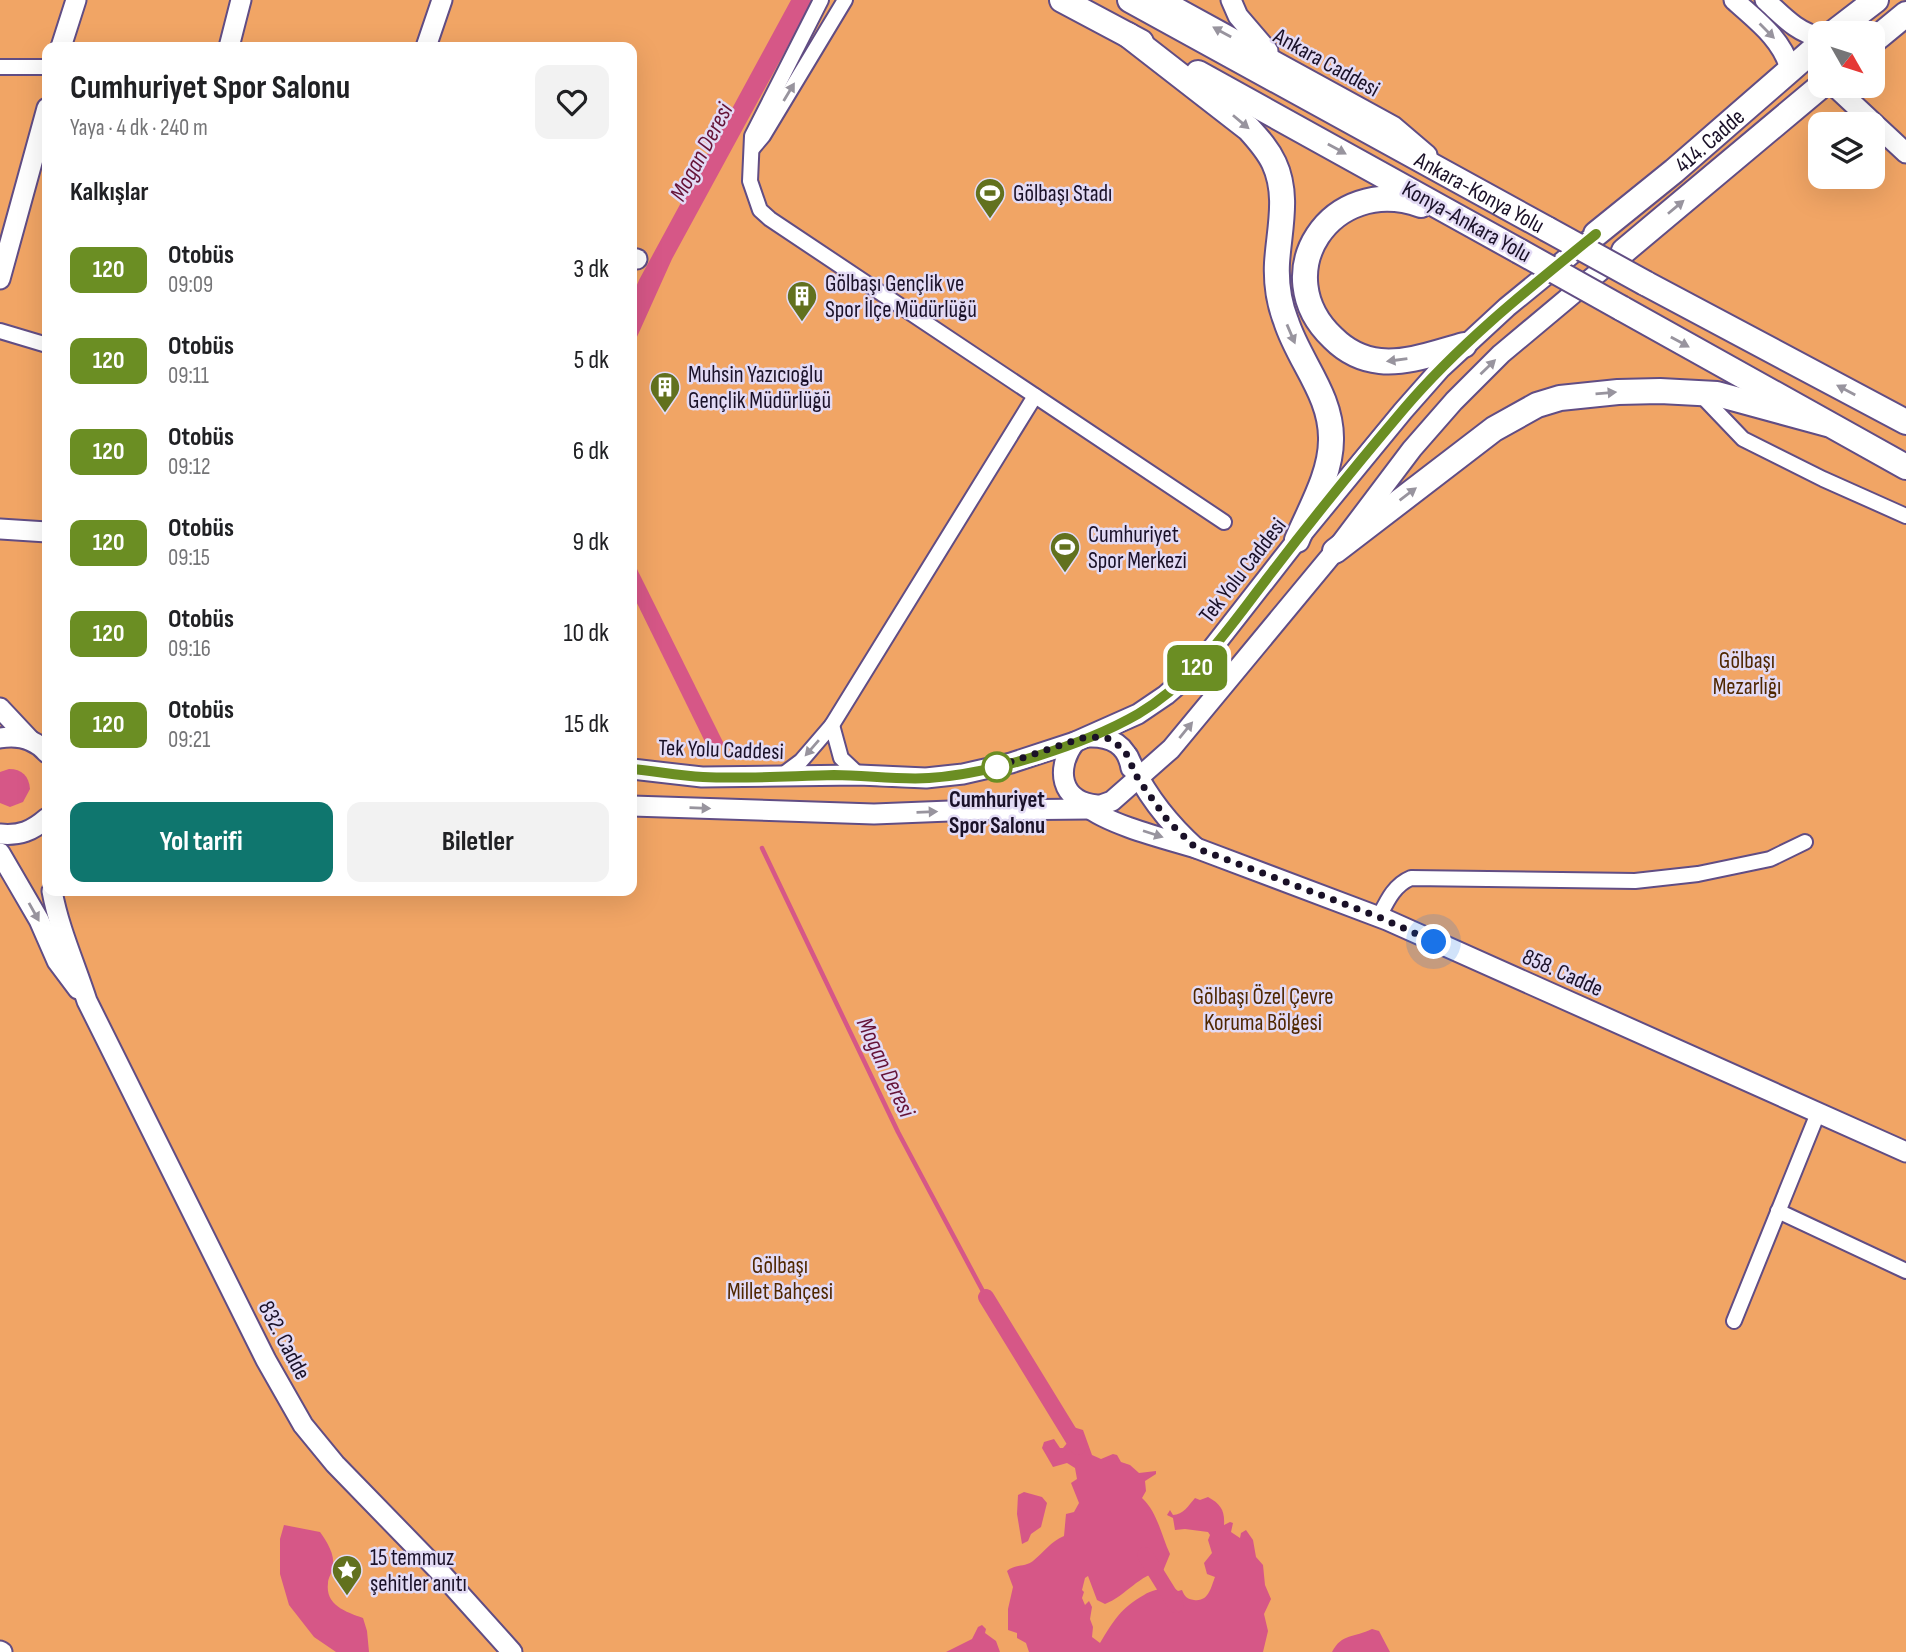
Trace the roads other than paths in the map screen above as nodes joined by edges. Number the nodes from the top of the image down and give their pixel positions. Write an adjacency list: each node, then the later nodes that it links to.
1 (63, 0): 16 (street)
2 (76, 0): 16 (street)
3 (241, 0): 21 (street)
4 (442, 0): 22 (street)
5 (821, 0): 31 (street)
6 (845, 0): 31 (street, one-way to 6)
7 (1062, 0): 19 (highway, Konya-Ankara Yolu)
8 (1130, 0): 33 (highway, Ankara-Konya Yolu)
9 (1231, 0): 24 (street)
10 (1734, 0): 27 (street, one-way to 27)
11 (1765, 0): 18 (street)
12 (1876, 0): 15 (highway)
13 (1169, 1): 24 (street, Ankara Caddesi, one-way to 13)
14 (1906, 14): 17 (highway)
15 (1849, 21)
16 (66, 26): 20 (street)
17 (1885, 31)
18 (1808, 34)
19 (1128, 35): 34 (highway, Konya-Ankara Yolu, one-way to 34); 50 (highway, one-way to 50)
20 (62, 42)
21 (230, 42)
22 (428, 42)
23 (1808, 54): 27 (highway, 414. Cadde)
24 (1281, 64): 33 (street, Ankara Caddesi)
25 (0, 67): 26 (street)
26 (42, 67)
27 (1790, 68): 35 (highway, 414. Cadde)
28 (1808, 97): 36 (highway, 414. Cadde, one-way to 28)
29 (1847, 98): 32 (street)
30 (42, 127): 37 (street)
31 (752, 149): 42 (street)
32 (1906, 153)
33 (1457, 180): 43 (highway, Ankara-Konya Yolu, one-way to 33, bridge)
34 (1468, 222): 40 (highway, one-way to 34); 44 (highway, Konya-Ankara Yolu, one-way to 44, bridge)
35 (1596, 234): 40 (street, Tek Yolu Caddesi)
36 (1624, 251): 51 (street, one-way to 36)
37 (0, 279)
38 (0, 331): 39 (street)
39 (42, 344)
40 (1464, 345): 50 (street, Tek Yolu Caddesi)
41 (1698, 393): 44 (highway); 46 (street); 51 (highway, one-way to 41)
42 (1035, 396): 47 (street); 53 (street)
43 (1906, 422)
44 (1827, 424): 45 (highway, Konya-Ankara Yolu)
45 (1906, 467)
46 (1906, 516)
47 (1224, 522)
48 (0, 529): 49 (street)
49 (42, 532)
50 (1297, 540): 55 (street, Tek Yolu Caddesi)
51 (1335, 551): 60 (street, one-way to 51)
52 (0, 708): 56 (street)
53 (832, 725): 58 (street); 59 (street, one-way to 59)
54 (0, 738): 56 (street)
55 (1082, 739): 58 (street, Tek Yolu Caddesi); 60 (street); 61 (street)
56 (42, 748)
57 (637, 770): 59 (street, Tek Yolu Caddesi)
58 (859, 775): 59 (street, Tek Yolu Caddesi)
59 (780, 776)
60 (1131, 786): 61 (street); 66 (street, 858. Cadde)
61 (1092, 804): 62 (street, one-way to 61); 66 (street, 858. Cadde, one-way to 66)
62 (637, 806)
63 (42, 822): 64 (street)
64 (0, 834)
65 (1805, 842): 69 (street)
66 (1196, 848): 69 (street, 858. Cadde)
67 (0, 853): 70 (street, 832. Cadde, one-way to 70)
68 (53, 896): 70 (street, 832. Cadde)
69 (1379, 917): 71 (street, 858. Cadde)
70 (87, 1001): 76 (street, 832. Cadde)
71 (1818, 1112): 72 (street, 858. Cadde); 73 (street)
72 (1906, 1152)
73 (1778, 1211): 74 (street); 75 (street)
74 (1906, 1271)
75 (1734, 1321)
76 (512, 1652)

